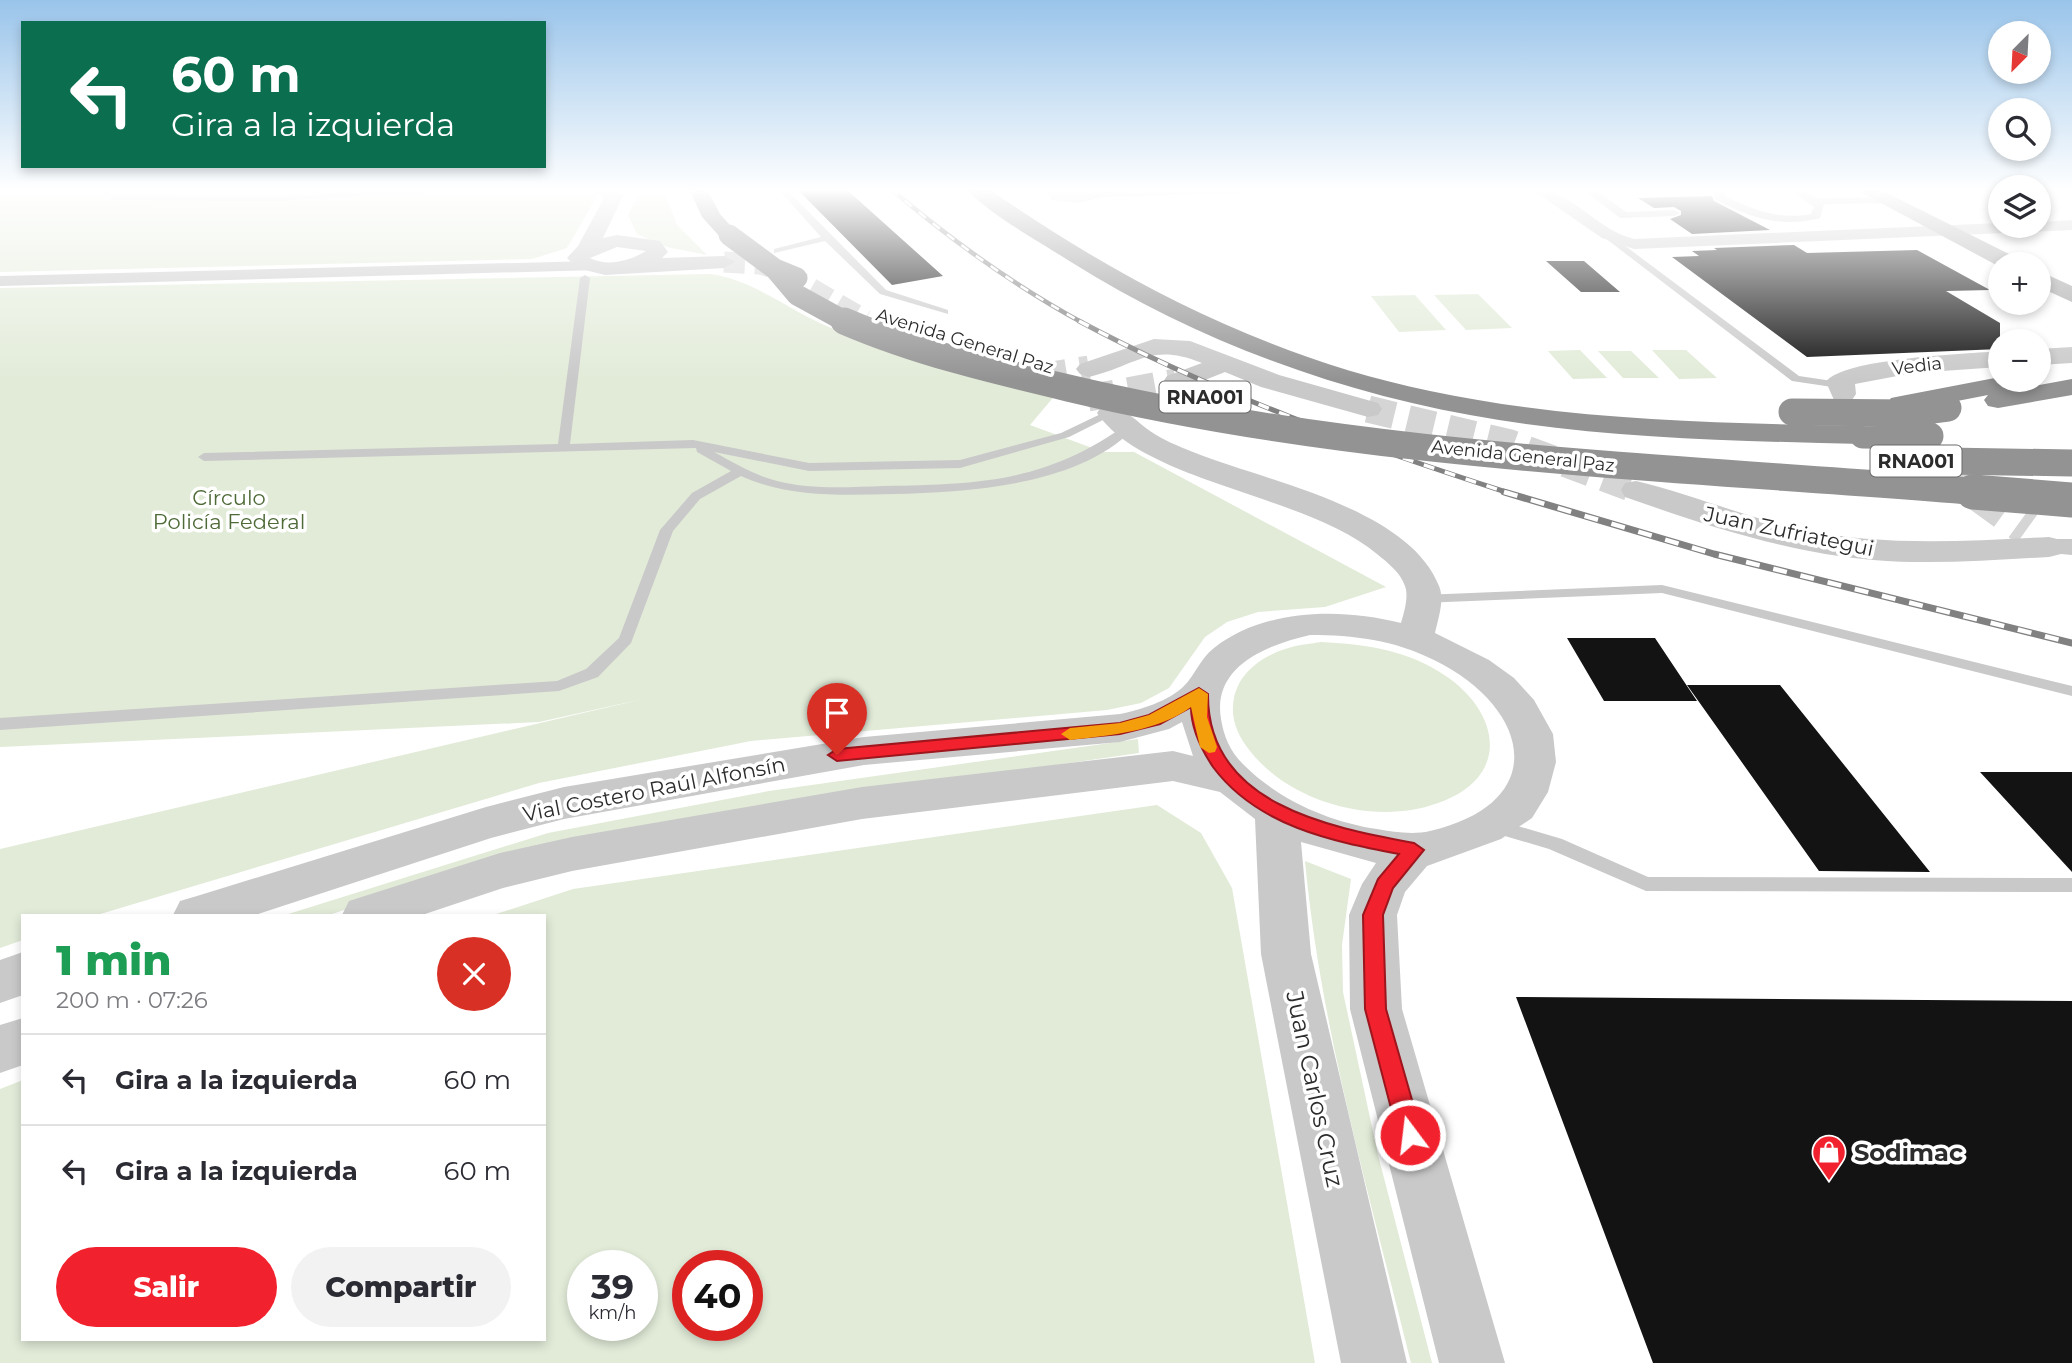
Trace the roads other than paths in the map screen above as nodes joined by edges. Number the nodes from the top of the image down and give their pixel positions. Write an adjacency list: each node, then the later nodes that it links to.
1 (590, 253): 11 (street)
2 (596, 253): 11 (street)
3 (657, 253): 12 (street)
4 (682, 253): 12 (street)
5 (762, 253): 10 (highway, bridge)
6 (793, 253): 10 (lane)
7 (842, 253): 16 (lane)
8 (1073, 253): 22 (highway)
9 (1630, 253): 28 (lane)
10 (776, 260): 37 (highway, Avenida General Paz / RNA001, bridge); 37 (highway, Avenida General Paz, bridge)
11 (586, 262): 12 (street); 13 (street); 34 (lane)
12 (626, 266)
13 (0, 281)
14 (2051, 284): 15 (main road)
15 (2072, 295)
16 (945, 312)
17 (2072, 355): 18 (street)
18 (2051, 357)
19 (1988, 360): 28 (street, Vedia)
20 (1227, 363): 21 (street); 25 (street); 29 (street)
21 (1089, 369)
22 (1317, 369): 30 (highway); 32 (highway, Avenida General Paz / RNA001, bridge)
23 (2072, 371): 24 (highway)
24 (2051, 375)
25 (1176, 382)
26 (1988, 387): 30 (highway, bridge)
27 (2072, 387): 30 (highway, bridge)
28 (1841, 389)
29 (1368, 410)
30 (1792, 412)
31 (1128, 419): 33 (lane); 36 (lane); 40 (street)
32 (2072, 438)
33 (693, 444): 34 (lane); 36 (lane)
34 (564, 445): 35 (lane)
35 (204, 457)
36 (739, 472): 44 (lane)
37 (2068, 483)
38 (1636, 490): 39 (street, Juan Zufriategui)
39 (2049, 541)
40 (1422, 599): 41 (street); 42 (lane)
41 (1416, 638): 43 (street); 47 (street)
42 (2072, 691)
43 (1199, 694): 45 (street); 50 (street, Vial Costero Raúl Alfonsín)
44 (0, 724)
45 (1233, 780): 46 (street); 51 (street)
46 (1277, 813): 48 (street); 56 (street, Juan Carlos Cruz)
47 (1492, 826): 48 (street); 49 (lane)
48 (1414, 850): 57 (street)
49 (2072, 885)
50 (200, 914)
51 (369, 914)
52 (21, 974): 53 (street)
53 (0, 982)
54 (21, 1042): 55 (street)
55 (0, 1049)
56 (1374, 1363)
57 (1472, 1363)

